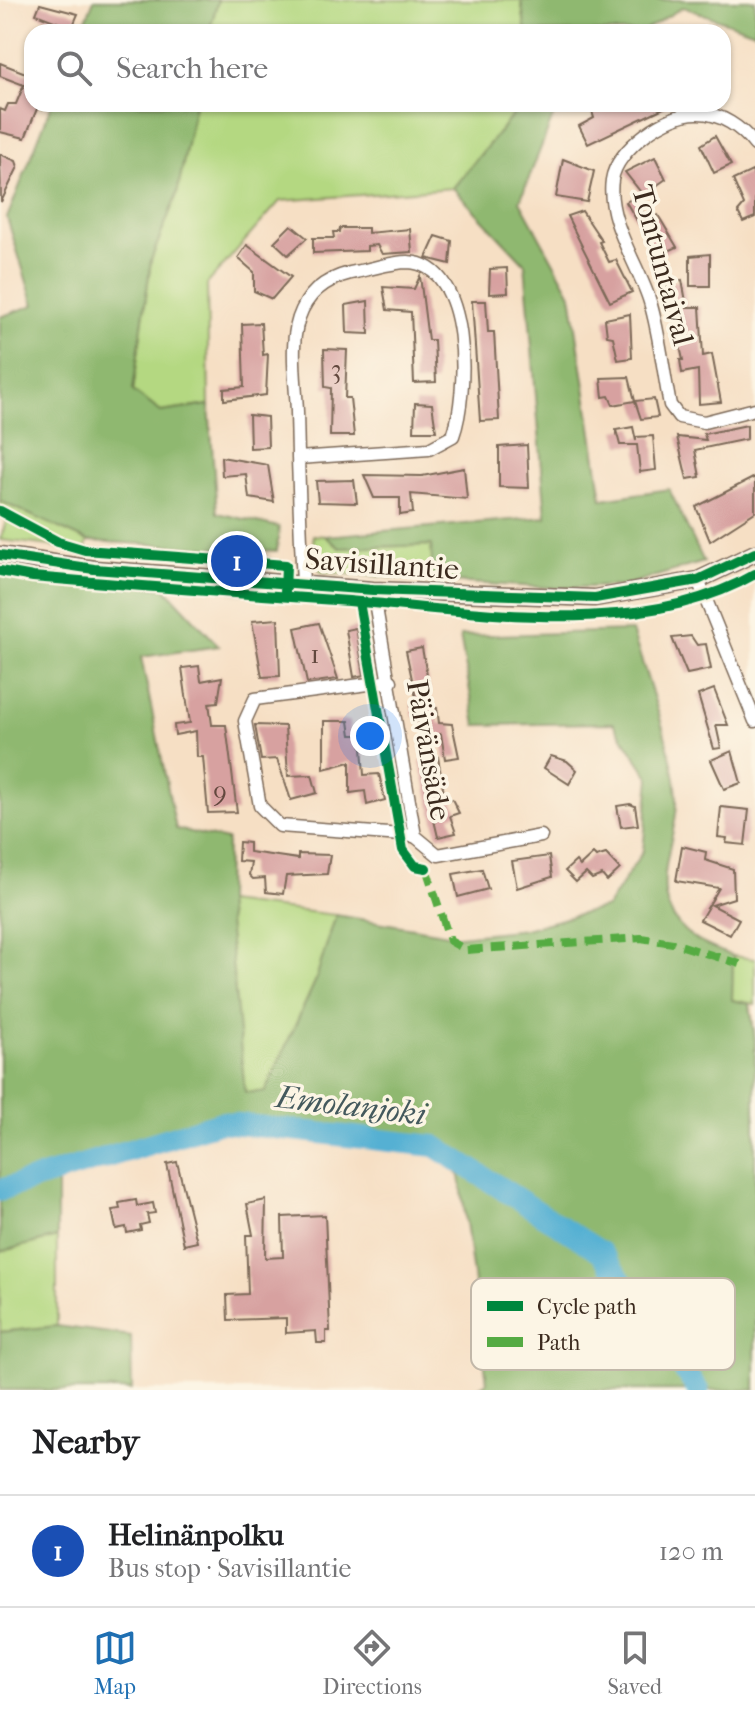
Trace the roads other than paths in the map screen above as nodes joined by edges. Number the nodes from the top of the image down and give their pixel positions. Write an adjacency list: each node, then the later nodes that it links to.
1 (755, 145): 2 (street, Tontuntaival)
2 (755, 409)
3 (298, 458): 3 (street); 7 (street)
4 (755, 553): 6 (street, Savisillantie)
5 (0, 555): 7 (street, Savisillantie)
6 (698, 580): 8 (street, Savisillantie); 10 (street)
7 (303, 583): 8 (street, Savisillantie)
8 (373, 590): 9 (street, Päivänsäde)
9 (391, 681): 11 (street, Päivänsäde); 11 (street)
10 (755, 721)
11 (415, 836): 12 (street, Päivänsäde)
12 (541, 836)

